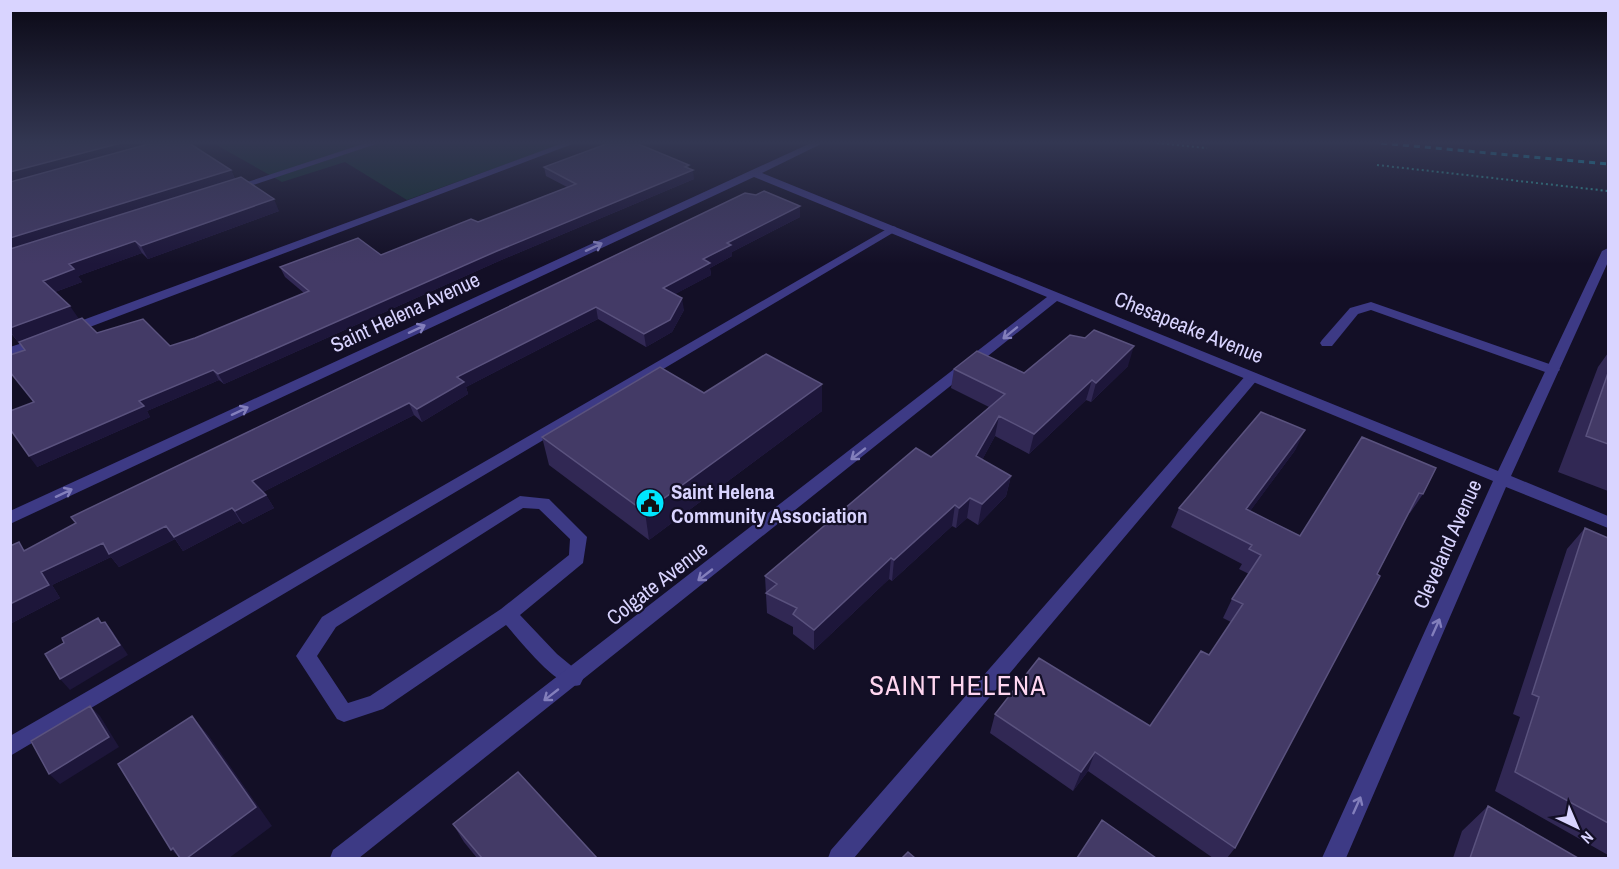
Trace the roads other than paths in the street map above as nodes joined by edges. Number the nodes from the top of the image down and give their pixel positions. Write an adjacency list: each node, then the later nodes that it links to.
1 (247, 184): 5 (street)
2 (459, 184): 10 (street)
3 (731, 184): 14 (street, Saint Helena Avenue, one-way to 3)
4 (780, 184): 6 (street, Chesapeake Avenue)
5 (215, 194)
6 (892, 230): 8 (street, Chesapeake Avenue); 18 (street)
7 (1608, 250): 11 (street, Cleveland Avenue)
8 (1056, 296): 12 (street, Chesapeake Avenue); 17 (street, Colgate Avenue, one-way to 17)
9 (1327, 343): 11 (street)
10 (10, 352)
11 (1553, 370): 13 (street, Cleveland Avenue)
12 (1252, 377): 13 (street, Chesapeake Avenue); 20 (street)
13 (1502, 478): 15 (street, Chesapeake Avenue); 21 (street, Cleveland Avenue, one-way to 13)
14 (10, 518)
15 (1608, 522)
16 (508, 614): 16 (street); 17 (street)
17 (573, 679): 19 (street, Colgate Avenue, one-way to 19)
18 (10, 747)
19 (341, 858)
20 (839, 858)
21 (1334, 858)

